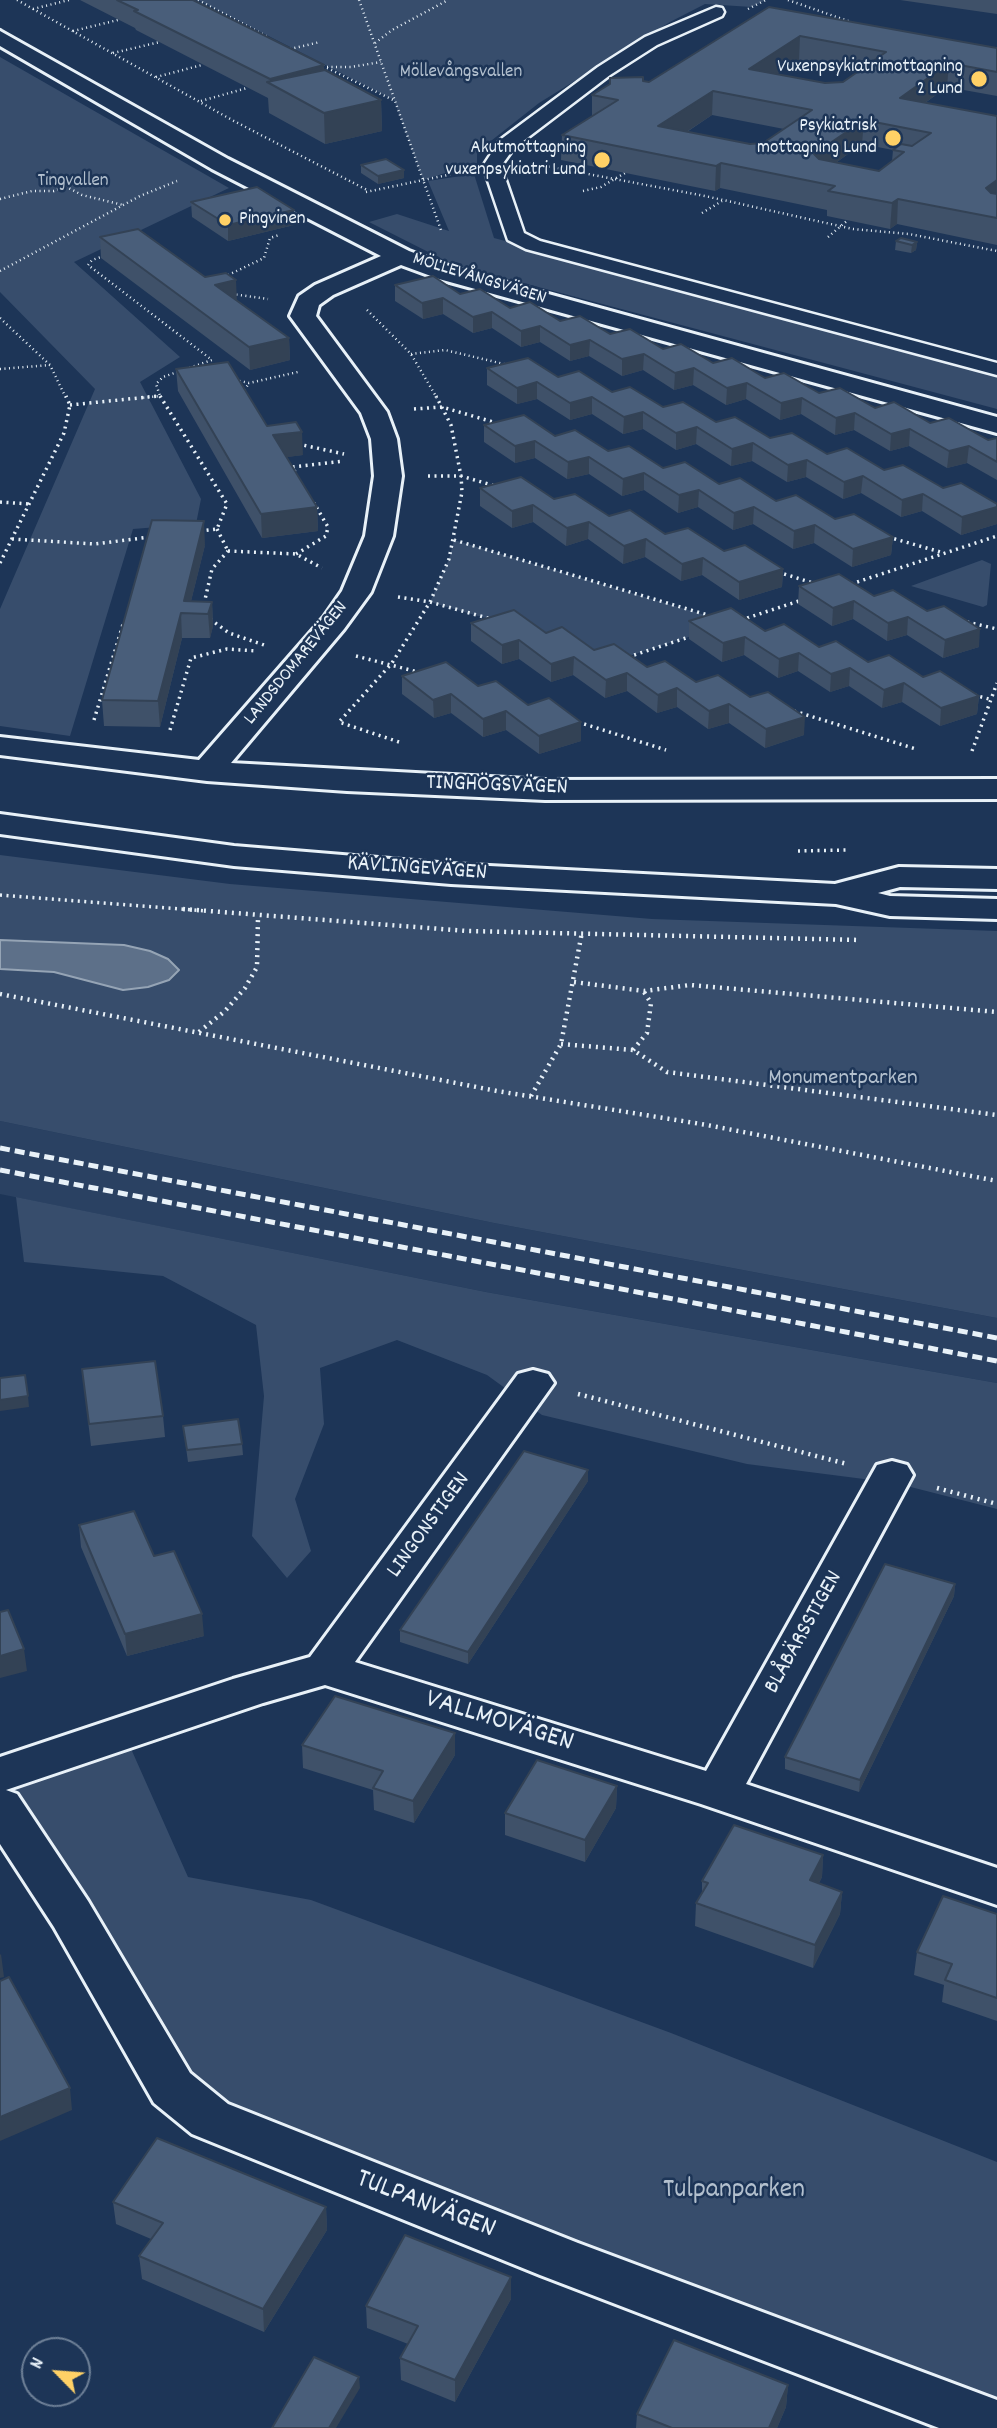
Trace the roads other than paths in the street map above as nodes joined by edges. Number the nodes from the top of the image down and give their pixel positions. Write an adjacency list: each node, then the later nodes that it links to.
1 (716, 12): 4 (lane)
2 (0, 37): 3 (street, MÖLLEVÅNGSVÄGEN)
3 (400, 256): 5 (street, MÖLLEVÅNGSVÄGEN); 7 (street, LANDSDOMAREVÄGEN)
4 (997, 369)
5 (997, 425)
6 (0, 746): 7 (street, TINGHÖGSVÄGEN)
7 (207, 771): 8 (street, TINGHÖGSVÄGEN)
8 (978, 780)
9 (0, 824): 11 (street, KÄVLINGEVÄGEN)
10 (997, 879): 11 (street, KÄVLINGEVÄGEN)
11 (836, 894): 12 (street, KÄVLINGEVÄGEN)
12 (997, 909)
13 (533, 1383): 15 (street, LINGONSTIGEN)
14 (892, 1475): 17 (street, BLÅBÄRSSTIGEN)
15 (326, 1669): 16 (street); 17 (street, VALLMOVÄGEN)
16 (0, 1775)
17 (718, 1792): 19 (street, VALLMOVÄGEN)
18 (0, 1806): 20 (street, TULPANVÄGEN)
19 (997, 1887)
20 (997, 2425)

